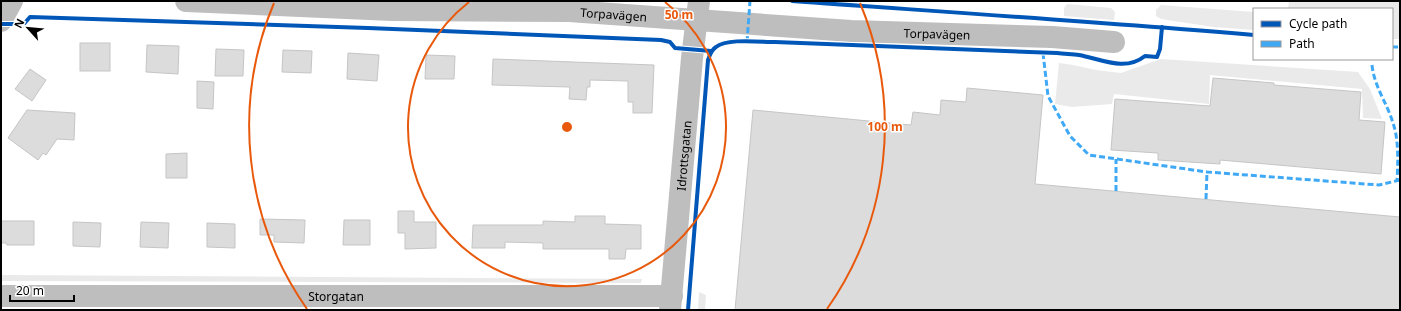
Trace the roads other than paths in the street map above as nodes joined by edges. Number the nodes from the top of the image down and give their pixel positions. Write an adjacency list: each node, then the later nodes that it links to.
1 (12, 1): 5 (street)
2 (186, 1): 3 (street, Torpavägen)
3 (469, 6): 4 (street, Torpavägen)
4 (697, 11): 6 (street, Torpavägen); 8 (street, Idrottsgatan)
5 (1, 22)
6 (1114, 42)
7 (1, 296): 8 (street, Storgatan)
8 (671, 303)

